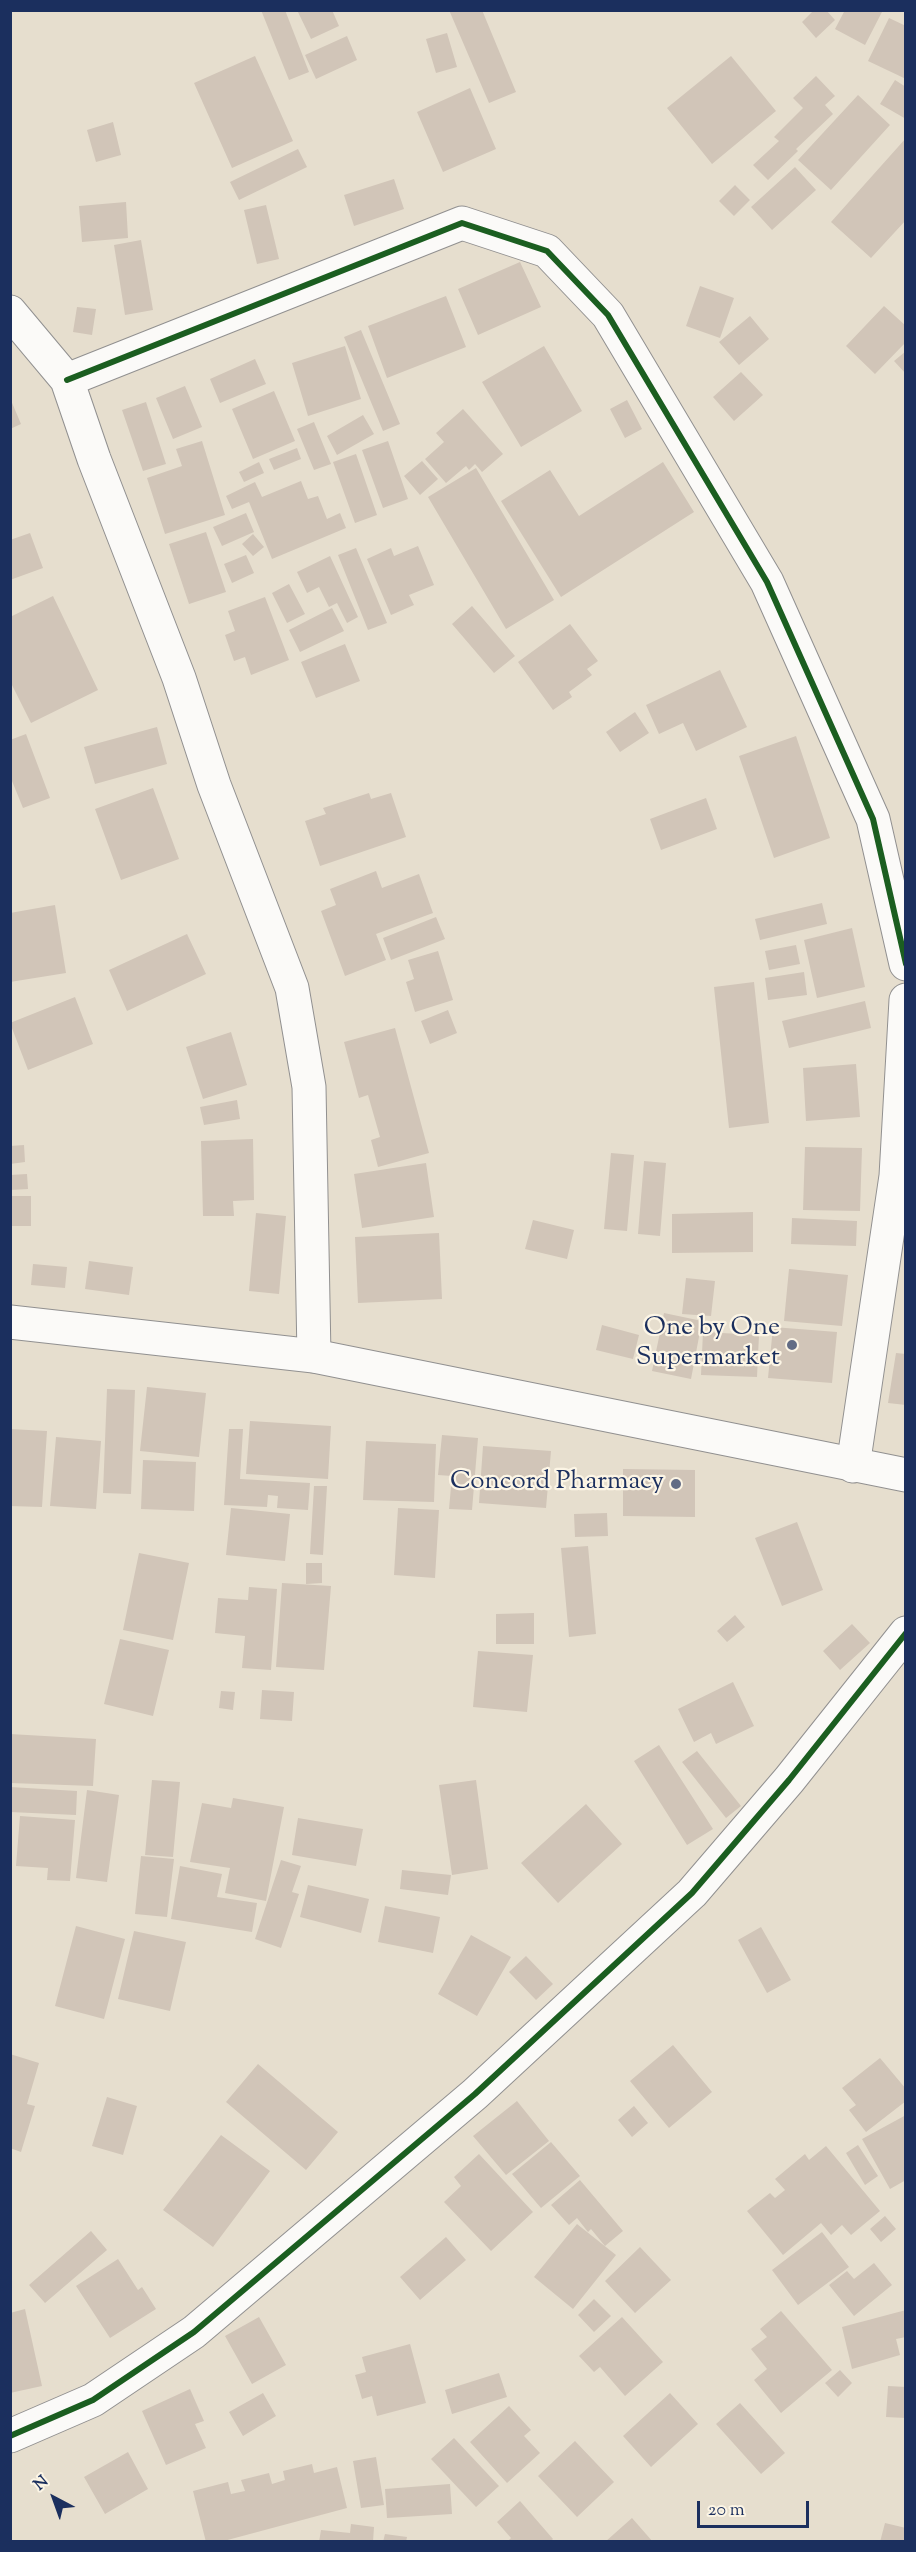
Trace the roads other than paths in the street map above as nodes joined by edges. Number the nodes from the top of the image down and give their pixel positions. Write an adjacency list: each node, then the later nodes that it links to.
1 (10, 312): 2 (street)
2 (67, 380): 3 (street); 6 (street)
3 (906, 964)
4 (906, 1000): 7 (street)
5 (10, 1322): 6 (street)
6 (314, 1356): 7 (street)
7 (853, 1466): 8 (street)
8 (906, 1475)
9 (906, 1633): 10 (street)
10 (10, 2436)

